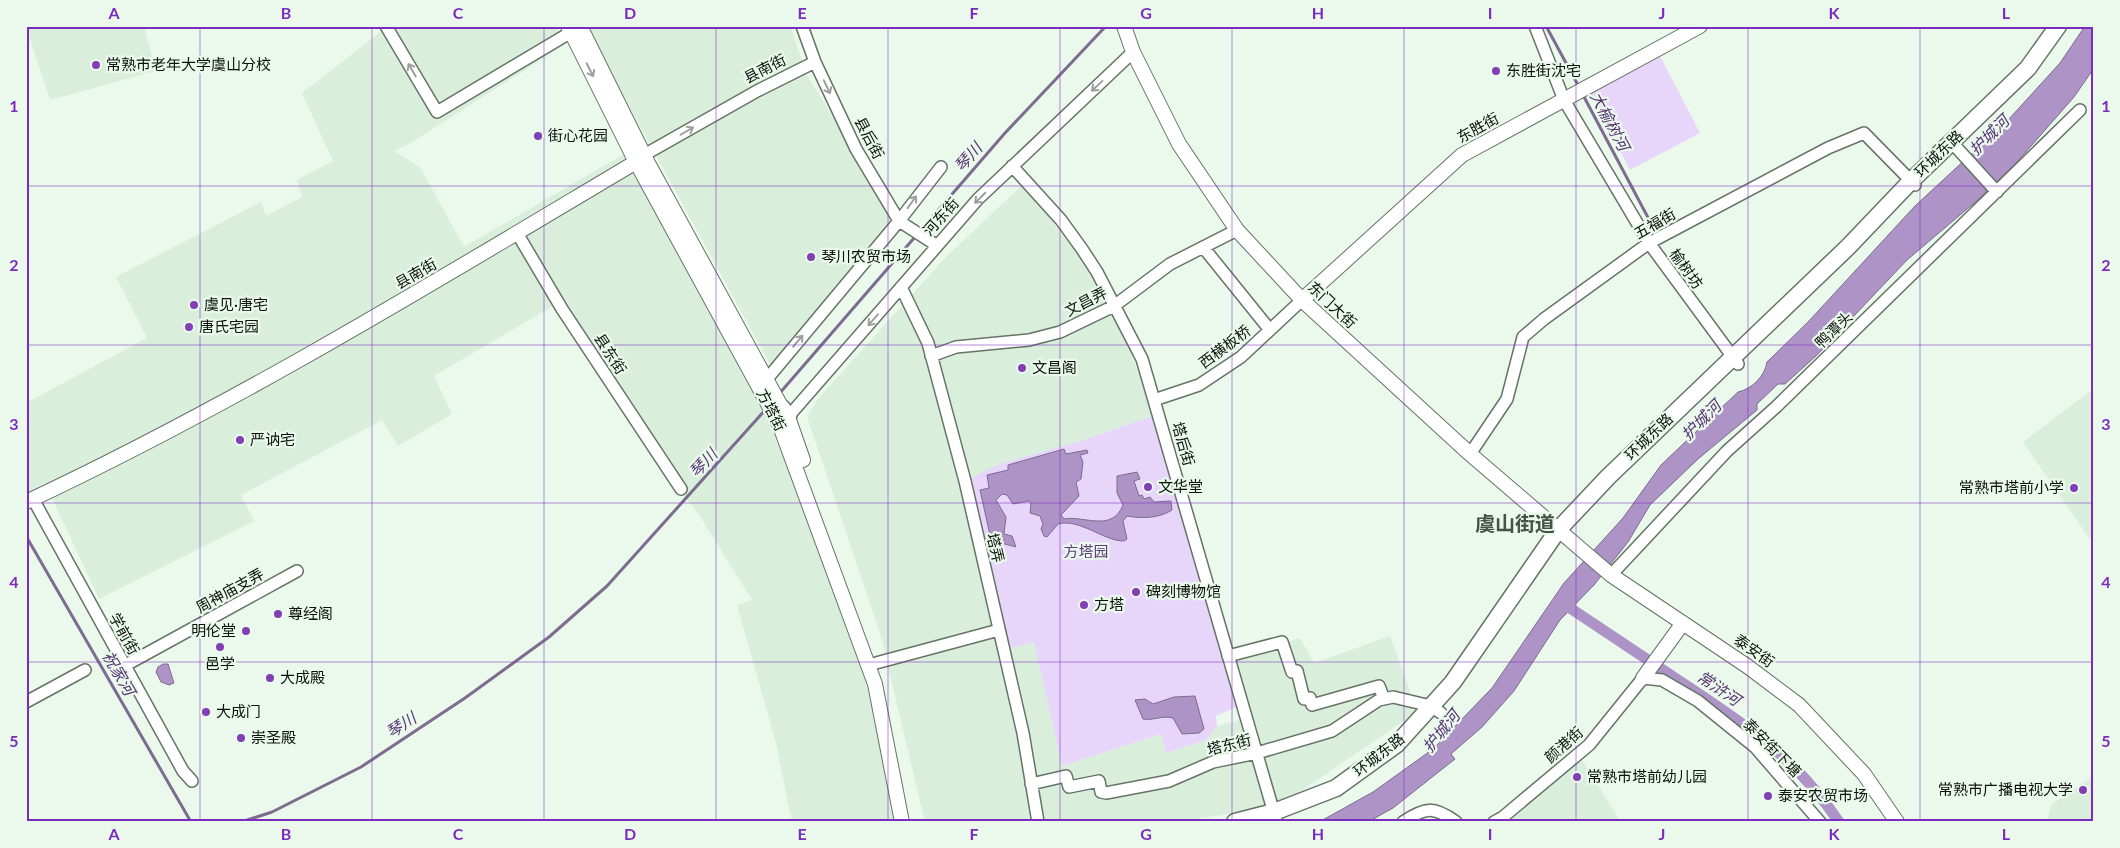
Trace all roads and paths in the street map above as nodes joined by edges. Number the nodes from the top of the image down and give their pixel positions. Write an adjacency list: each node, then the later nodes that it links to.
1 (386, 26): 8 (street, one-way to 1)
2 (802, 26): 10 (street, 县后街)
3 (1535, 26): 11 (street, 榆树坊)
4 (1700, 26): 11 (street, 东胜街)
5 (2058, 26): 17 (main road, 环城东路)
6 (2065, 26): 13 (main road, 环城东路)
7 (1124, 27): 9 (street, 东门大街)
8 (576, 28): 14 (street, 方塔街)
9 (1133, 52): 15 (street, 河东街, one-way to 15); 20 (street, 东门大街)
10 (814, 62): 14 (street, 县南街, one-way to 10); 19 (street, 县后街, one-way to 19)
11 (1568, 98): 22 (street, 榆树坊); 26 (street, 东胜街)
12 (2080, 110): 18 (street, 鸭潭头)
13 (1956, 147): 17 (main road, 环城东路); 18 (street)
14 (640, 159): 21 (street, 县南街); 31 (street, 方塔街)
15 (1012, 166): 23 (street, 河东街, one-way to 23); 27 (street, 塔后街)
16 (941, 167): 19 (street, 河东街, one-way to 16)
17 (1913, 184): 22 (street, 五福街); 30 (main road, 环城东路)
18 (1997, 192): 39 (street, 鸭潭头)
19 (899, 221): 23 (street); 31 (street, 河东街, one-way to 19)
20 (1237, 230): 24 (street, 文昌弄); 26 (street, 东门大街)
21 (517, 233): 35 (street, 县东街); 36 (street, 县南街)
22 (1649, 243): 30 (street, 榆树坊); 34 (street, 五福街)
23 (936, 245): 25 (street, 河东街)
24 (1203, 247): 27 (street, 文昌弄); 28 (street)
25 (902, 287): 29 (street, 塔弄); 33 (street, 河东街, one-way to 33)
26 (1302, 300): 28 (street, 西横板桥); 34 (street, 东门大街)
27 (1114, 306): 29 (street, 文昌弄); 32 (street, 塔后街)
28 (1270, 330): 32 (street, 西横板桥)
29 (932, 356): 41 (street, 塔弄)
30 (1736, 361): 37 (main road, 环城东路)
31 (768, 388): 33 (street, 方塔街)
32 (1154, 400): 42 (street, 塔后街)
33 (781, 413): 43 (street, 方塔街); 55 (street, 方塔街)
34 (1470, 454): 37 (street, 东门大街)
35 (681, 489)
36 (30, 500): 44 (street, 学前街)
37 (1561, 533): 39 (street, 泰安街); 49 (main road, 环城东路)
38 (297, 572): 44 (street, 周神庙支弄)
39 (1611, 574): 40 (street, 泰安街)
40 (1683, 623): 46 (street); 54 (street, 泰安街)
41 (998, 630): 43 (street); 52 (street, 塔弄)
42 (1228, 656): 47 (street); 50 (street, 塔后街)
43 (876, 663): 56 (street, 方塔街)
44 (124, 666): 51 (street, 学前街)
45 (85, 670): 48 (street)
46 (1643, 678): 61 (street, 颜港街); 62 (street, 泰安街下塘)
47 (1384, 699): 49 (street); 50 (street, 塔东街)
48 (26, 702)
49 (1436, 709): 53 (main road, 环城东路)
50 (1257, 753): 52 (street, 塔东街); 53 (street, 塔后街)
51 (192, 781)
52 (1031, 784): 57 (street, 塔弄)
53 (1274, 818): 58 (main road, 环城东路)
54 (1896, 821)
55 (902, 822)
56 (910, 822)
57 (1038, 822)
58 (1235, 822)
59 (1403, 822): 60 (street)
60 (1456, 822)
61 (1494, 822)
62 (1820, 822)

